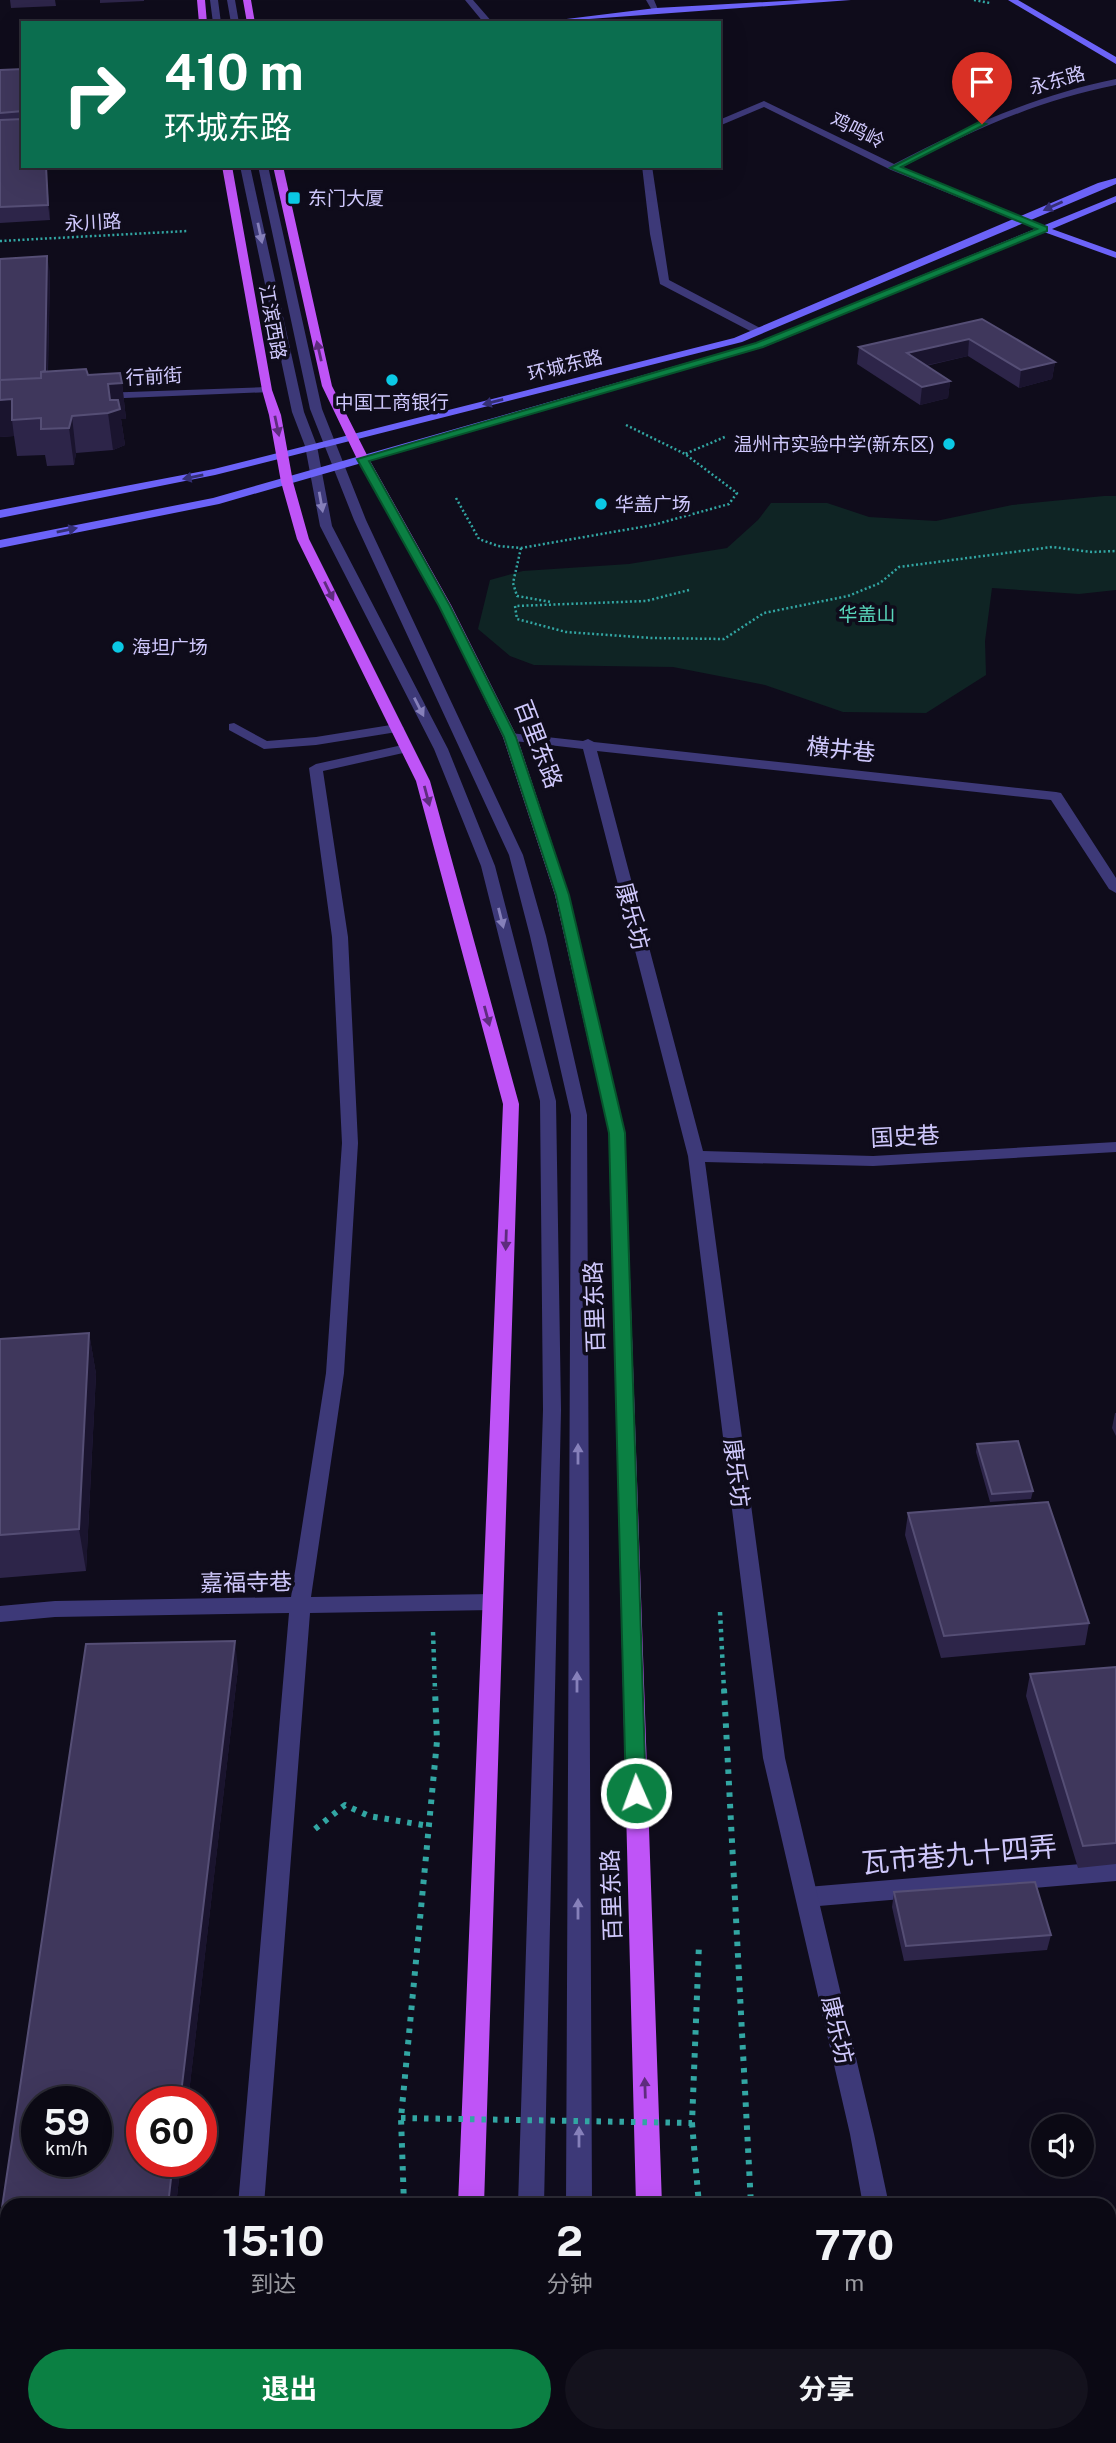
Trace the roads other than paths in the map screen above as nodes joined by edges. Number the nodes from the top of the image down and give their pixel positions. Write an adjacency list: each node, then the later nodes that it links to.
1 (201, 0): 10 (main road)
2 (214, 0): 11 (street)
3 (231, 0): 12 (street)
4 (247, 0): 13 (main road)
5 (469, 0): 14 (street)
6 (650, 0): 9 (street)
7 (847, 0): 9 (main road)
8 (1012, 0): 16 (main road)
9 (656, 10): 15 (main road)
10 (203, 21)
11 (217, 21)
12 (235, 21)
13 (251, 21)
14 (487, 21)
15 (556, 21)
16 (1116, 61)
17 (1116, 82): 24 (street, 永东路)
18 (721, 122): 24 (street, 鸡鸣岭)
19 (228, 168): 31 (main road, 江滨西路)
20 (245, 168): 35 (street, one-way to 35)
21 (263, 168): 34 (street)
22 (278, 168): 33 (main road, 江滨西路, one-way to 22)
23 (647, 168): 30 (street)
24 (894, 168): 27 (street, 鸡鸣岭)
25 (1116, 181): 27 (main road, 环城东路, one-way to 27)
26 (1116, 200): 28 (main road, 环城东路)
27 (1022, 220): 28 (main road); 30 (main road, 环城东路)
28 (1044, 229): 29 (main road); 37 (main road, 环城东路)
29 (1116, 255)
30 (758, 331): 33 (main road, 环城东路, one-way to 33)
31 (267, 390): 32 (street, 行前街); 36 (main road, 江滨西路, one-way to 36)
32 (94, 397)
33 (353, 437): 34 (main road, 环城东路); 37 (main road, 江滨西路)
34 (330, 442): 35 (main road, 环城东路); 38 (street)
35 (311, 446): 36 (main road, 环城东路); 39 (street)
36 (283, 454): 40 (main road, 江滨西路); 41 (main road, 环城东路, one-way to 41)
37 (363, 459): 38 (main road, 环城东路); 45 (main road, 百里东路)
38 (340, 466): 39 (main road, 环城东路); 59 (street, one-way to 38)
39 (316, 473): 40 (main road, 环城东路); 58 (street, one-way to 58)
40 (287, 482): 42 (main road, 环城东路, one-way to 40); 44 (main road, one-way to 44)
41 (0, 514)
42 (0, 544)
43 (234, 727): 44 (street)
44 (397, 728): 47 (main road)
45 (510, 737): 46 (street, 横井巷); 60 (main road, 百里东路, one-way to 45)
46 (588, 743): 48 (street, 横井巷); 50 (street, 康乐坊)
47 (407, 748): 51 (main road, one-way to 51); 52 (street)
48 (1116, 889)
49 (1116, 1147): 50 (street, 国史巷)
50 (696, 1156): 55 (street, 康乐坊)
51 (493, 1602): 52 (street, 嘉福寺巷); 57 (main road)
52 (300, 1605): 53 (street, 嘉福寺巷); 56 (street)
53 (0, 1614)
54 (1116, 1871): 55 (street, 瓦市巷九十四弄)
55 (807, 1897): 61 (street, 康乐坊)
56 (252, 2198)
57 (471, 2198)
58 (531, 2198)
59 (579, 2198)
60 (649, 2198)
61 (875, 2198)

